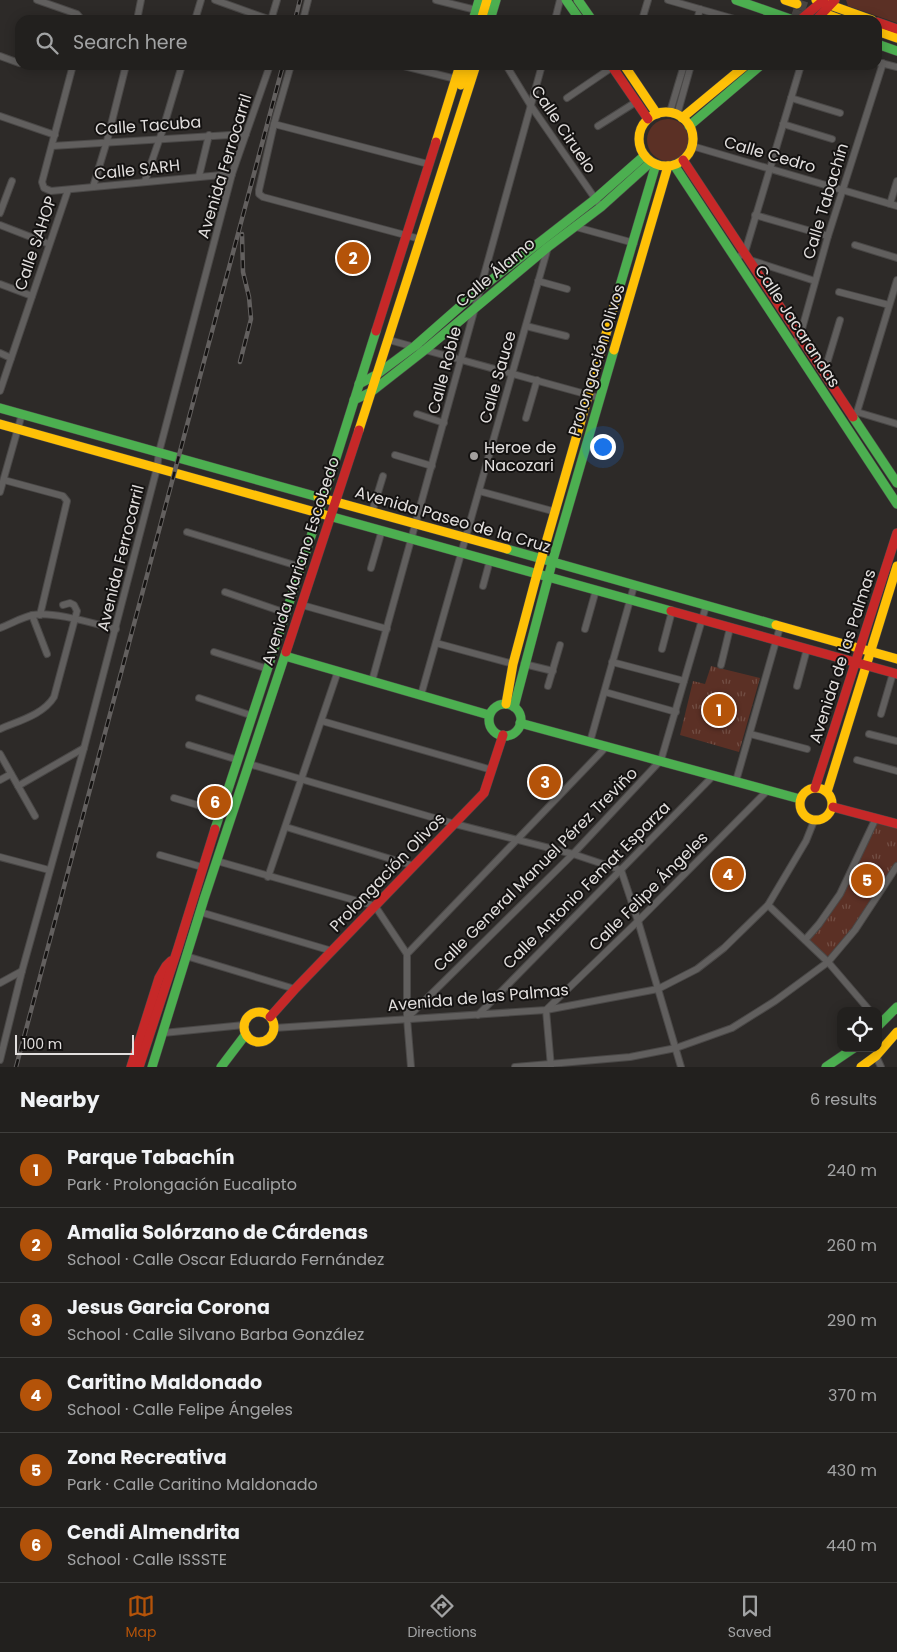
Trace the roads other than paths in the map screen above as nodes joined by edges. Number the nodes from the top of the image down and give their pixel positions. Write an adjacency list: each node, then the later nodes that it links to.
1 (37, 0): 24 (street)
2 (141, 0): 25 (street)
3 (201, 0): 26 (street)
4 (215, 0): 27 (street)
5 (277, 0): 28 (street)
6 (308, 0): 29 (street)
7 (436, 0): 22 (street)
8 (479, 0): 22 (street)
9 (487, 0): 31 (street)
10 (496, 0): 32 (street)
11 (560, 0): 33 (street)
12 (566, 0): 34 (street)
13 (578, 0): 35 (street)
14 (648, 0): 36 (street)
15 (668, 0): 21 (street)
16 (736, 0): 40 (street)
17 (753, 0): 41 (street)
18 (784, 0): 20 (street)
19 (826, 2): 42 (street); 43 (street); 44 (street)
20 (797, 4)
21 (700, 9): 23 (street); 37 (street)
22 (476, 10): 30 (street)
23 (707, 11): 38 (street); 39 (street)
24 (78, 15)
25 (137, 15)
26 (196, 15)
27 (257, 15)
28 (272, 15)
29 (304, 15)
30 (474, 15)
31 (482, 15)
32 (492, 15)
33 (556, 15)
34 (576, 15)
35 (588, 15)
36 (644, 15)
37 (698, 15)
38 (706, 15)
39 (721, 15)
40 (785, 15)
41 (787, 15)
42 (807, 15)
43 (819, 15)
44 (859, 15)
45 (882, 24): 46 (street)
46 (897, 29)
47 (882, 33): 48 (street)
48 (897, 38)
49 (882, 46): 50 (street)
50 (897, 51)
51 (0, 56): 52 (street)
52 (15, 60)
53 (882, 64): 54 (street)
54 (897, 68)
55 (72, 70): 91 (street)
56 (125, 70): 95 (street)
57 (180, 70): 93 (street)
58 (268, 70): 90 (street, Avenida Ferrocarril)
59 (290, 70): 86 (street)
60 (420, 70): 75 (street)
61 (459, 70): 75 (street, Avenida Mariano Escobedo)
62 (466, 70): 84 (street)
63 (474, 70): 119 (street, Avenida Mariano Escobedo)
64 (509, 70): 79 (street, Calle Ciruelo)
65 (541, 70): 79 (street, Calle Roble)
66 (607, 70): 76 (street)
67 (616, 70): 78 (street)
68 (627, 70): 81 (street)
69 (683, 70): 82 (street)
70 (690, 70): 82 (street)
71 (739, 70): 82 (street)
72 (755, 70): 89 (street)
73 (799, 70): 77 (street)
74 (878, 70): 110 (street, Calle Tabachín)
75 (456, 79): 84 (street, Avenida Mariano Escobedo)
76 (567, 98)
77 (791, 98): 80 (street); 87 (street)
78 (636, 102): 85 (street); 88 (street)
79 (531, 106): 111 (street, Calle Ciruelo); 134 (street, Calle Roble)
80 (840, 113)
81 (657, 114): 82 (street); 85 (street)
82 (676, 115): 89 (street)
83 (0, 116): 91 (street)
84 (444, 117): 100 (street, Avenida Mariano Escobedo)
85 (648, 119): 99 (street)
86 (274, 124): 100 (street); 117 (street)
87 (783, 124): 94 (street); 102 (street)
88 (598, 126)
89 (689, 126): 97 (street)
90 (246, 134): 92 (street, Calle Tacuba); 103 (street, Avenida Ferrocarril)
91 (55, 135): 96 (street)
92 (209, 135): 93 (street, Calle Tacuba); 104 (street)
93 (160, 138): 95 (street, Calle Tacuba); 106 (street)
94 (832, 139)
95 (107, 141): 96 (street, Calle Tacuba); 108 (street)
96 (52, 146): 109 (street, Calle SARH)
97 (692, 146): 98 (street); 102 (street, Calle Cedro)
98 (683, 160): 101 (street); 124 (street, Calle Jacarandas)
99 (651, 161): 101 (street); 111 (street, Calle Álamo); 121 (street, Prolongación Olivos)
100 (428, 164): 117 (street, Avenida Mariano Escobedo)
101 (671, 166): 126 (street, Calle Jacarandas); 132 (street, Prolongación Olivos)
102 (769, 169): 110 (street, Calle Cedro); 114 (street)
103 (232, 174): 104 (street, Calle SARH); 170 (street, Avenida Ferrocarril)
104 (199, 176): 106 (street, Calle SARH)
105 (12, 181): 113 (street)
106 (145, 181): 108 (street, Calle SARH)
107 (897, 181): 112 (street)
108 (93, 187): 109 (street, Calle SARH)
109 (68, 190): 122 (street, Calle SAHOP)
110 (842, 190): 112 (street, Calle Cedro); 118 (street, Calle Tabachín)
111 (598, 203): 116 (street, Calle Álamo); 120 (street, Calle Álamo)
112 (894, 205)
113 (0, 213)
114 (755, 216): 118 (street); 124 (street)
115 (0, 225): 122 (street)
116 (576, 227): 120 (street, Calle Álamo); 121 (street)
117 (406, 234): 119 (street); 155 (street, Avenida Mariano Escobedo)
118 (828, 236): 131 (street, Calle Tabachín)
119 (420, 239): 144 (street, Avenida Mariano Escobedo)
120 (546, 243): 130 (street, Calle Sauce); 134 (street, Calle Álamo); 139 (street, Calle Álamo)
121 (634, 243): 128 (street, Prolongación Olivos)
122 (50, 244): 137 (street, Calle SAHOP)
123 (855, 245): 125 (street)
124 (744, 252): 126 (street); 127 (street, Calle Jacarandas)
125 (897, 258)
126 (736, 259): 146 (street, Calle Jacarandas)
127 (750, 260): 131 (street); 143 (street, Calle Jacarandas)
128 (623, 279): 132 (street); 158 (street, Prolongación Olivos)
129 (897, 280): 138 (street)
130 (538, 281): 135 (street); 141 (street, Calle Sauce)
131 (815, 281): 143 (street, Calle Tabachín)
132 (635, 283): 159 (street, Prolongación Olivos)
133 (0, 284): 137 (street)
134 (481, 288): 139 (street, Calle Roble); 145 (street, Calle Álamo)
135 (567, 289)
136 (839, 292): 138 (street)
137 (32, 296): 149 (street, Calle SAHOP)
138 (889, 305): 164 (street)
139 (476, 307): 147 (street, Calle Álamo); 150 (street, Calle Roble)
140 (840, 320): 151 (street)
141 (526, 326): 142 (street); 152 (street, Calle Sauce)
142 (566, 336)
143 (800, 336): 146 (street, Calle Tabachín); 151 (street, Calle Jacarandas)
144 (389, 340): 145 (street); 153 (street, Avenida Mariano Escobedo)
145 (415, 346): 147 (street); 153 (street, Calle Álamo)
146 (793, 346): 183 (street, Calle Jacarandas)
147 (426, 349): 150 (street); 157 (street, Calle Álamo)
148 (0, 353): 149 (street)
149 (11, 358): 156 (street, Calle SAHOP)
150 (461, 359): 152 (street); 166 (street, Calle Roble)
151 (824, 372): 164 (street, Calle Jacarandas)
152 (512, 373): 154 (street); 179 (street, Calle Sauce)
153 (376, 375): 155 (street, Calle Álamo); 157 (street, Avenida Mariano Escobedo)
154 (537, 380): 158 (street); 165 (street)
155 (359, 384): 160 (street, Avenida Mariano Escobedo)
156 (0, 391)
157 (371, 392): 160 (street, Calle Álamo); 182 (street, Avenida Mariano Escobedo)
158 (588, 394): 159 (street); 172 (street, Prolongación Olivos)
159 (600, 398): 174 (street, Prolongación Olivos)
160 (354, 400): 181 (street, Avenida Mariano Escobedo)
161 (0, 408): 162 (street, Avenida Paseo de la Cruz)
162 (22, 414): 169 (street); 170 (street, Avenida Paseo de la Cruz)
163 (417, 414): 166 (street)
164 (854, 414): 168 (street); 178 (street, Calle Jacarandas)
165 (526, 418)
166 (444, 422): 173 (street, Calle Roble)
167 (0, 424): 169 (street, Avenida Paseo de la Cruz)
168 (897, 424)
169 (18, 429): 175 (street, Avenida Paseo de la Cruz); 177 (street)
170 (160, 452): 175 (street, Avenida Ferrocarril); 181 (street, Avenida Paseo de la Cruz)
171 (395, 455): 173 (street)
172 (568, 464): 174 (street); 186 (street, Prolongación Olivos)
173 (432, 466): 188 (street, Calle Roble)
174 (580, 467): 197 (street, Prolongación Olivos)
175 (157, 468): 184 (street, Avenida Paseo de la Cruz); 222 (street, Avenida Ferrocarril)
176 (383, 476): 185 (street)
177 (4, 480): 180 (street); 215 (street)
178 (897, 484)
179 (479, 491): 186 (street); 193 (street, Calle Sauce)
180 (0, 492)
181 (324, 498): 182 (street, Avenida Paseo de la Cruz); 184 (street, Avenida Mariano Escobedo)
182 (335, 501): 185 (street, Avenida Paseo de la Cruz); 187 (street, Avenida Mariano Escobedo)
183 (897, 504)
184 (319, 512): 187 (street, Avenida Paseo de la Cruz); 199 (street, Avenida Mariano Escobedo)
185 (372, 512): 188 (street, Avenida Paseo de la Cruz)
186 (556, 512): 195 (street, Prolongación Olivos)
187 (330, 515): 189 (street, Avenida Paseo de la Cruz); 211 (street, Avenida Mariano Escobedo)
188 (416, 524): 192 (street, Calle Roble); 193 (street, Avenida Paseo de la Cruz)
189 (382, 530): 192 (street, Avenida Paseo de la Cruz); 200 (street)
190 (187, 532): 199 (street)
191 (897, 533): 203 (street, Avenida de las Palmas)
192 (412, 538): 194 (street, Avenida Paseo de la Cruz); 223 (street, Calle Roble)
193 (466, 539): 194 (street, Calle Sauce); 195 (street, Avenida Paseo de la Cruz)
194 (462, 552): 196 (street, Avenida Paseo de la Cruz); 226 (street, Calle Sauce)
195 (541, 558): 197 (street, Avenida Paseo de la Cruz); 201 (street, Prolongación Olivos)
196 (490, 560): 201 (street, Avenida Paseo de la Cruz); 204 (street)
197 (552, 563): 202 (street, Prolongación Olivos); 205 (street, Avenida Paseo de la Cruz)
198 (897, 566): 206 (street, Avenida de las Palmas)
199 (300, 568): 214 (street, Avenida Mariano Escobedo)
200 (371, 568)
201 (537, 574): 202 (street, Avenida Paseo de la Cruz); 238 (street, Prolongación Olivos)
202 (548, 577): 207 (street, Avenida Paseo de la Cruz); 239 (street, Prolongación Olivos)
203 (881, 584): 206 (street); 230 (street, Avenida de las Palmas)
204 (483, 586)
205 (634, 586): 209 (street); 212 (street, Avenida Paseo de la Cruz)
206 (891, 587): 232 (street, Avenida de las Palmas)
207 (596, 590): 209 (street, Avenida Paseo de la Cruz); 224 (street)
208 (225, 592): 214 (street)
209 (630, 600): 213 (street, Avenida Paseo de la Cruz); 236 (street)
210 (63, 605): 217 (street)
211 (302, 605): 223 (street); 234 (street, Avenida Mariano Escobedo)
212 (706, 606): 218 (street); 219 (street, Avenida Paseo de la Cruz)
213 (672, 611): 218 (street, Avenida Paseo de la Cruz); 228 (street)
214 (286, 613): 242 (street, Avenida Mariano Escobedo)
215 (40, 615): 216 (street); 217 (street)
216 (32, 616): 220 (street); 233 (street)
217 (75, 619): 222 (street); 260 (street)
218 (702, 619): 221 (street, Avenida Paseo de la Cruz); 247 (street)
219 (780, 627): 225 (street); 230 (street, Avenida Paseo de la Cruz)
220 (0, 628)
221 (730, 628): 225 (street, Avenida Paseo de la Cruz); 240 (street)
222 (116, 629): 268 (street, Avenida Ferrocarril)
223 (387, 629): 246 (street, Calle Roble)
224 (585, 629)
225 (776, 640): 229 (street, Avenida Paseo de la Cruz); 261 (street)
226 (436, 642): 238 (street); 251 (street, Calle Sauce)
227 (560, 645): 244 (street)
228 (662, 649)
229 (807, 649): 237 (street, Avenida Paseo de la Cruz); 249 (street)
230 (860, 649): 232 (street, Avenida Paseo de la Cruz); 237 (street, Avenida de las Palmas)
231 (214, 652): 242 (street)
232 (870, 652): 235 (street, Avenida Paseo de la Cruz); 241 (street, Avenida de las Palmas)
233 (47, 654)
234 (285, 656): 243 (street); 274 (street, Avenida Mariano Escobedo)
235 (897, 659)
236 (612, 662): 247 (street); 250 (street)
237 (856, 663): 241 (street, Avenida Paseo de la Cruz); 283 (street, Avenida de las Palmas)
238 (513, 664): 253 (street, Prolongación Olivos)
239 (524, 664): 244 (street); 253 (street, Prolongación Olivos)
240 (721, 665)
241 (866, 666): 245 (street, Avenida Paseo de la Cruz); 285 (street, Avenida de las Palmas)
242 (268, 669): 257 (street, Avenida Mariano Escobedo)
243 (338, 671): 246 (street); 258 (street)
244 (553, 671): 248 (street)
245 (895, 674): 255 (street)
246 (372, 681): 251 (street)
247 (684, 681): 254 (street)
248 (548, 686)
249 (797, 686)
250 (605, 692): 254 (street); 265 (street)
251 (421, 695): 256 (street)
252 (199, 698): 257 (street)
253 (510, 705): 256 (street); 259 (street)
254 (676, 712): 272 (street)
255 (881, 714)
256 (489, 715): 263 (street)
257 (253, 716): 271 (street, Avenida Mariano Escobedo)
258 (322, 721): 275 (street); 279 (street)
259 (520, 723): 263 (street); 265 (street)
260 (0, 730)
261 (750, 734): 269 (street); 281 (street)
262 (869, 734): 264 (street)
263 (503, 735): 275 (street, Prolongación Olivos)
264 (897, 741)
265 (590, 742): 267 (street)
266 (189, 745): 271 (street)
267 (607, 746): 272 (street); 296 (street)
268 (84, 748): 282 (street); 304 (street, Avenida Ferrocarril)
269 (807, 749)
270 (0, 754): 277 (street)
271 (238, 760): 289 (street, Avenida Mariano Escobedo)
272 (661, 760): 278 (street); 297 (street, Calle General Manuel Pérez Treviño)
273 (857, 760): 276 (street)
274 (249, 764): 279 (street); 300 (street, Avenida Mariano Escobedo)
275 (492, 770): 293 (street, Prolongación Olivos)
276 (897, 771)
277 (11, 774): 280 (street); 282 (street)
278 (714, 775): 281 (street); 305 (street, Calle Antonio Femat Esparza)
279 (302, 779): 293 (street); 295 (street)
280 (0, 780)
281 (736, 781): 284 (street)
282 (18, 786): 290 (street)
283 (815, 788): 285 (street); 287 (street)
284 (768, 790): 287 (street); 312 (street, Calle Felipe Ángeles)
285 (827, 792): 288 (street)
286 (174, 798): 289 (street)
287 (800, 799): 292 (street)
288 (833, 807): 291 (street); 292 (street)
289 (221, 812): 303 (street, Avenida Mariano Escobedo)
290 (35, 816)
291 (876, 818): 294 (street); 313 (street)
292 (814, 821): 309 (street, Avenida de las Palmas)
293 (455, 824): 296 (street); 301 (street, Prolongación Olivos)
294 (897, 824)
295 (286, 827): 301 (street); 306 (street)
296 (518, 839): 297 (street); 315 (street)
297 (573, 854): 305 (street); 328 (street, Calle General Manuel Pérez Treviño)
298 (160, 856): 303 (street)
299 (0, 857): 304 (street)
300 (217, 861): 306 (street); 308 (street, Avenida Mariano Escobedo)
301 (414, 866): 310 (street, Prolongación Olivos)
302 (897, 866): 318 (street)
303 (202, 867): 307 (street, Avenida Mariano Escobedo)
304 (49, 870): 319 (street, Avenida Ferrocarril)
305 (621, 870): 312 (street); 326 (street, Calle Antonio Femat Esparza)
306 (268, 877): 310 (street)
307 (194, 896): 308 (street); 317 (street, Avenida Mariano Escobedo)
308 (204, 899): 311 (street, Avenida Mariano Escobedo)
309 (768, 905): 313 (street); 322 (street, Avenida de las Palmas)
310 (375, 906): 314 (street, Prolongación Olivos); 315 (street)
311 (200, 912): 314 (street); 316 (street, Avenida Mariano Escobedo)
312 (638, 922): 322 (street); 325 (street, Calle Felipe Ángeles)
313 (805, 940): 318 (street)
314 (332, 951): 321 (street, Prolongación Olivos)
315 (407, 954): 328 (street)
316 (186, 956): 321 (street); 333 (street, Avenida Mariano Escobedo)
317 (174, 958): 340 (street); 341 (street, Avenida Mariano Escobedo)
318 (828, 962): 323 (street); 335 (street)
319 (22, 971): 320 (street); 338 (street, Avenida Ferrocarril)
320 (0, 983)
321 (295, 989): 327 (street, Prolongación Olivos)
322 (658, 989): 325 (street, Avenida de las Palmas); 335 (street)
323 (867, 1007)
324 (897, 1007): 329 (street)
325 (546, 1010): 326 (street, Avenida de las Palmas); 339 (street)
326 (478, 1014): 328 (street, Avenida de las Palmas)
327 (270, 1017): 330 (street); 331 (street)
328 (407, 1018): 331 (street, Avenida de las Palmas); 344 (street)
329 (882, 1020)
330 (244, 1025): 333 (street); 334 (street)
331 (274, 1028): 334 (street)
332 (897, 1032): 337 (street)
333 (162, 1033): 342 (street, Avenida Mariano Escobedo)
334 (246, 1034): 343 (street)
335 (676, 1048): 339 (street); 346 (street)
336 (848, 1052): 347 (street)
337 (876, 1056): 348 (street); 349 (street)
338 (0, 1060)
339 (550, 1066): 345 (street)
340 (131, 1067)
341 (139, 1067)
342 (152, 1067)
343 (221, 1067)
344 (411, 1067)
345 (515, 1067)
346 (681, 1067)
347 (826, 1067)
348 (861, 1067)
349 (881, 1067)

